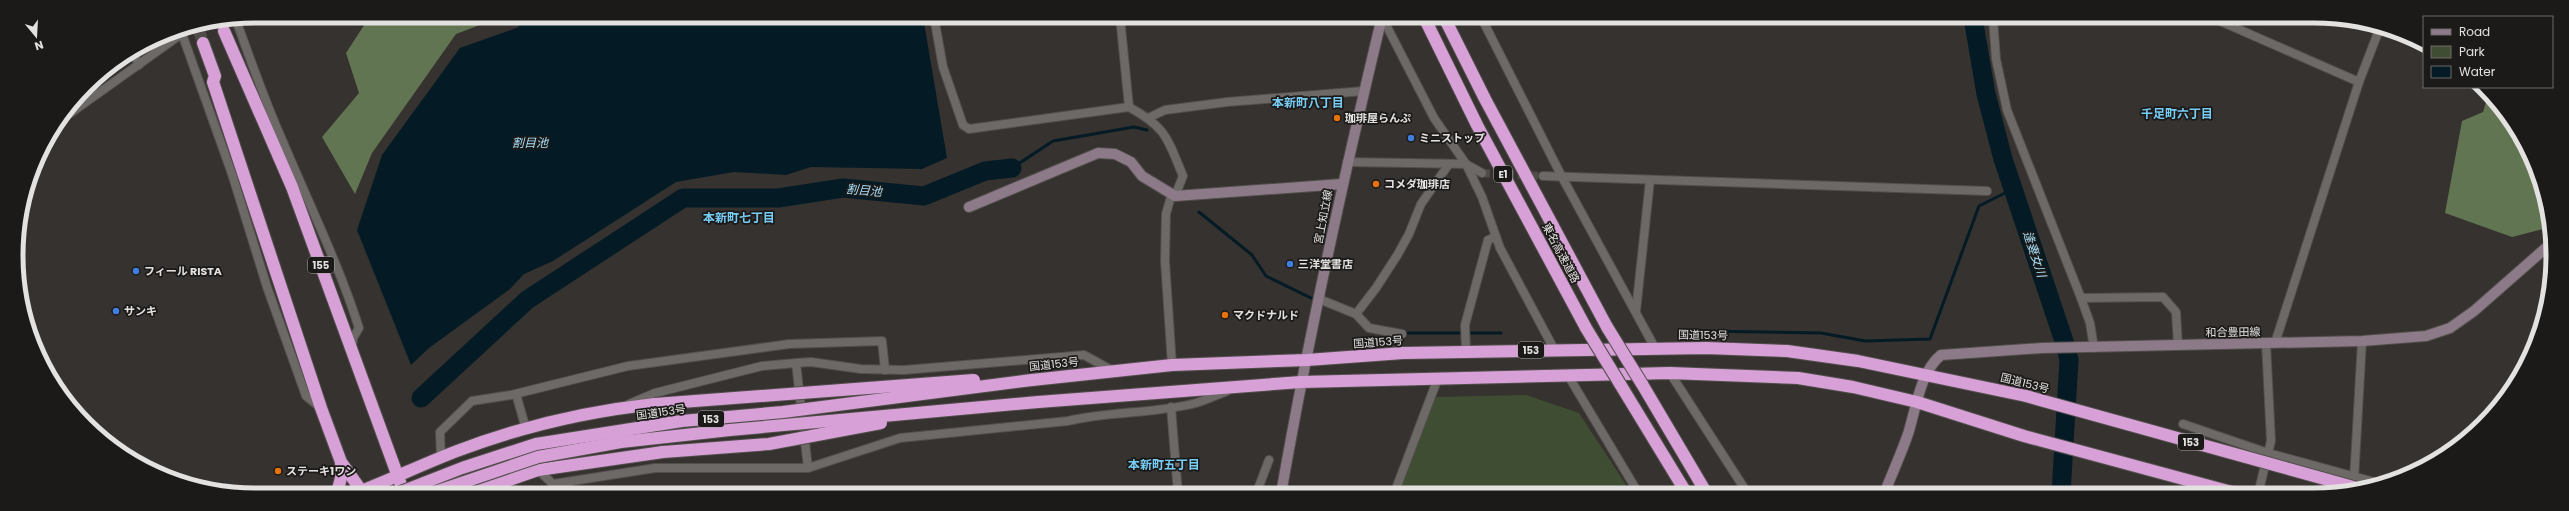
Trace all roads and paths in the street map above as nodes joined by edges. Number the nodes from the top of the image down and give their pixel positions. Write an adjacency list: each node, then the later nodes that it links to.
1 (237, 23): 46 (street)
2 (935, 23): 20 (street)
3 (1121, 23): 20 (street)
4 (1381, 23): 19 (main road, 宮上知立線)
5 (1385, 23): 25 (street)
6 (1427, 23): 91 (highway, 東名高速道路 / E1, bridge)
7 (1447, 23): 92 (highway, 東名高速道路 / E1, bridge)
8 (1483, 23): 28 (street)
9 (1993, 23): 36 (street)
10 (2224, 23): 18 (street)
11 (2378, 32): 18 (street)
12 (184, 34): 65 (street)
13 (226, 37): 46 (highway, 155)
14 (174, 38): 17 (street)
15 (203, 43): 65 (highway)
16 (135, 56): 17 (street)
17 (139, 65): 21 (street)
18 (2359, 82): 42 (street)
19 (1364, 91): 22 (street); 23 (main road, 宮上知立線)
20 (1129, 107): 22 (street)
21 (73, 111)
22 (1148, 118): 32 (street)
23 (1348, 162): 24 (street); 30 (main road, 宮上知立線)
24 (1449, 164): 25 (street); 39 (street)
25 (1466, 164): 26 (street); 34 (street)
26 (1482, 172)
27 (1543, 176): 28 (street)
28 (1562, 177): 29 (street); 38 (street)
29 (1650, 180): 31 (street); 38 (street)
30 (1342, 184): 32 (main road); 37 (main road, 宮上知立線)
31 (1987, 191)
32 (1173, 194): 33 (main road); 51 (street)
33 (969, 207)
34 (1495, 237): 47 (street); 48 (street)
35 (2546, 248): 41 (main road, 和合豊田線)
36 (2081, 298): 43 (street); 45 (street)
37 (1319, 299): 39 (street); 49 (main road, 宮上知立線)
38 (1636, 311): 44 (street)
39 (1356, 314): 40 (street)
40 (1402, 334)
41 (2362, 341): 42 (main road, 和合豊田線); 77 (street)
42 (2270, 343): 43 (main road, 和合豊田線); 69 (street)
43 (2178, 345): 45 (main road, 和合豊田線)
44 (1655, 348): 47 (highway, 国道153号 / 153); 55 (highway, 国道153号 / 153)
45 (2092, 348): 55 (main road, 和合豊田線)
46 (352, 349): 75 (highway, 155)
47 (1554, 349): 48 (highway, 国道153号 / 153)
48 (1466, 351): 49 (highway, 国道153号 / 153)
49 (1306, 360): 51 (highway, 国道153号 / 153); 59 (main road, 宮上知立線)
50 (796, 363): 52 (street); 66 (street); 73 (street)
51 (1172, 365): 53 (highway, 国道153号 / 153)
52 (885, 370): 53 (street); 61 (street)
53 (1113, 371): 58 (highway, 国道153号 / 153)
54 (1670, 373): 56 (highway, 153); 63 (highway, 153); 93 (street)
55 (1927, 375): 63 (main road, 和合豊田線); 77 (highway, 国道153号 / 153, bridge)
56 (1569, 377): 57 (highway, 153); 90 (street)
57 (1438, 378): 59 (highway, 153); 89 (street)
58 (1032, 380): 66 (highway, 153, bridge); 82 (highway, 国道153号 / 153, bridge)
59 (1301, 382): 60 (highway, 153); 88 (main road, 宮上知立線)
60 (1234, 388): 62 (highway, 153); 64 (street)
61 (516, 394): 68 (street); 70 (street)
62 (1038, 402): 74 (highway, 153, bridge); 83 (highway, 153, bridge)
63 (1917, 402): 94 (main road, 和合豊田線); 95 (highway, 153)
64 (1171, 407): 73 (street); 86 (street)
65 (321, 408): 72 (highway)
66 (620, 408): 68 (highway, 153)
67 (2183, 424): 69 (street)
68 (526, 429): 70 (highway, 153)
69 (2268, 453): 77 (street); 96 (street)
70 (441, 458): 75 (highway, 153)
71 (1269, 460): 87 (street)
72 (341, 462): 78 (highway); 79 (highway)
73 (808, 468): 76 (street)
74 (538, 470): 76 (street); 84 (highway, 153)
75 (397, 476): 80 (highway, 153); 81 (highway, 155)
76 (567, 482): 85 (street)
77 (2355, 484)
78 (338, 488)
79 (357, 488)
80 (369, 488)
81 (402, 488)
82 (411, 488)
83 (447, 488)
84 (486, 488)
85 (569, 488)
86 (1178, 488)
87 (1258, 488)
88 (1282, 488)
89 (1396, 488)
90 (1635, 488)
91 (1683, 488)
92 (1703, 488)
93 (1744, 488)
94 (1886, 488)
95 (2217, 488)
96 (2259, 488)

